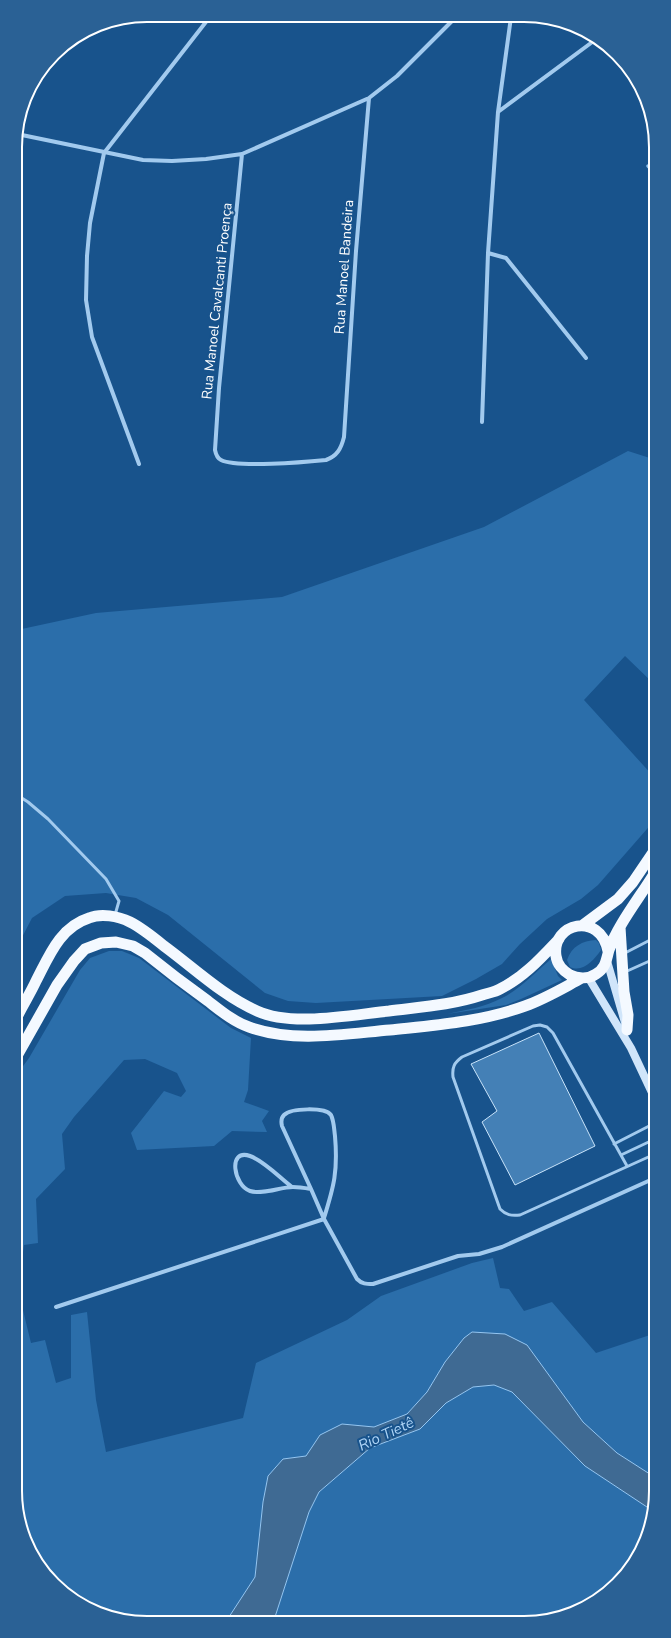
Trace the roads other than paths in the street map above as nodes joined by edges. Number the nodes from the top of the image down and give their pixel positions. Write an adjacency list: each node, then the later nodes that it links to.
1 (206, 22): 8 (street)
2 (451, 22): 5 (street)
3 (510, 22): 6 (street)
4 (592, 42): 6 (street)
5 (369, 98): 9 (street); 13 (street, Rua Manoel Bandeira)
6 (498, 112): 10 (street)
7 (22, 135): 8 (street)
8 (104, 153): 9 (street); 14 (street)
9 (242, 154): 13 (street, Rua Manoel Cavalcanti Proença)
10 (488, 253): 11 (street); 12 (street)
11 (586, 358)
12 (482, 422)
13 (215, 450)
14 (139, 464)
15 (22, 798): 18 (lane)
16 (649, 858): 19 (highway)
17 (649, 882): 20 (highway)
18 (114, 917): 21 (highway); 28 (highway)
19 (583, 926): 21 (highway); 24 (highway)
20 (620, 927): 23 (highway); 24 (highway)
21 (559, 939): 27 (highway)
22 (649, 941): 23 (lane)
23 (622, 955): 26 (highway)
24 (608, 956): 27 (highway); 29 (main road)
25 (649, 961): 26 (lane)
26 (623, 973): 29 (highway)
27 (585, 978): 30 (highway); 31 (main road)
28 (22, 1007)
29 (627, 1030): 31 (main road)
30 (22, 1047)
31 (631, 1048): 32 (main road)
32 (649, 1088)
33 (649, 1126): 35 (lane)
34 (649, 1142): 36 (lane)
35 (614, 1144): 36 (lane); 38 (lane)
36 (621, 1155): 38 (lane)
37 (649, 1157): 38 (lane)
38 (627, 1166)
39 (649, 1181): 42 (street)
40 (292, 1187): 40 (street); 41 (street)
41 (311, 1189): 42 (street); 42 (street)
42 (324, 1219): 43 (street)
43 (56, 1307)

